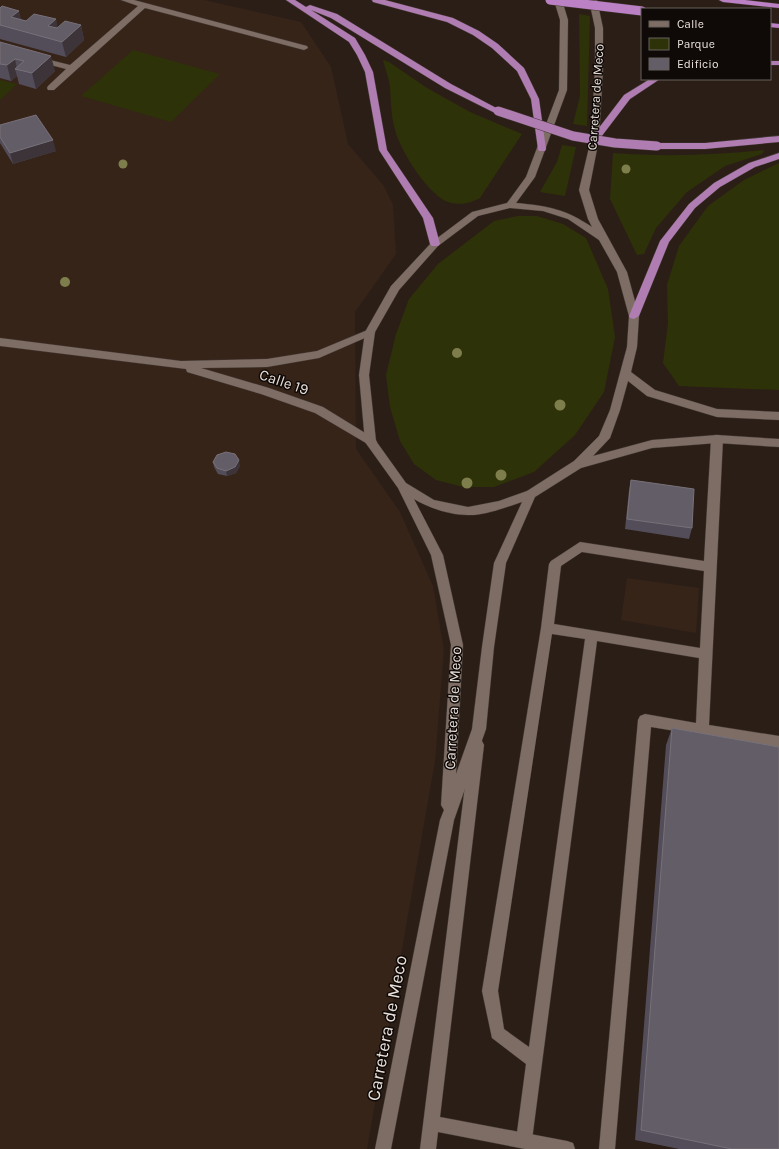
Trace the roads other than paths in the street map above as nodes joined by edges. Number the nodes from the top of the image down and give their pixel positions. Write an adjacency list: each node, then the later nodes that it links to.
1 (125, 0): 8 (street)
2 (291, 0): 17 (highway, bridge); 22 (highway)
3 (376, 0): 18 (highway)
4 (550, 0): 10 (highway, bridge)
5 (558, 0): 18 (street)
6 (593, 0): 16 (street, Carretera de Meco)
7 (723, 0): 9 (highway)
8 (144, 5): 11 (street); 13 (street)
9 (779, 6)
10 (641, 11)
11 (304, 48)
12 (29, 56): 13 (street)
13 (72, 68): 15 (street)
14 (654, 80): 16 (highway)
15 (51, 88)
16 (595, 139): 21 (street, Carretera de Meco)
17 (779, 139)
18 (542, 149): 20 (street)
19 (779, 156): 23 (highway)
20 (510, 205): 21 (street); 22 (street)
21 (603, 238): 23 (street, Carretera de Meco)
22 (434, 244): 24 (street)
23 (634, 316): 27 (street, Carretera de Meco)
24 (370, 332): 26 (street, Calle 19); 30 (street)
25 (0, 342): 26 (street, Calle 19)
26 (181, 366): 30 (street, Calle 19)
27 (625, 373): 28 (street); 32 (street, Carretera de Meco)
28 (779, 416)
29 (717, 439): 31 (street); 32 (street); 35 (street)
30 (371, 442): 33 (street)
31 (779, 443)
32 (578, 464): 34 (street)
33 (402, 486): 34 (street); 42 (street, Carretera de Meco)
34 (530, 494): 39 (street, Carretera de Meco)
35 (710, 567): 36 (street); 38 (street)
36 (547, 628): 37 (street); 43 (street)
37 (592, 635): 38 (street); 43 (street)
38 (706, 654): 40 (street)
39 (479, 729): 42 (street, Carretera de Meco); 44 (street)
40 (702, 730): 41 (street); 49 (street)
41 (779, 742)
42 (447, 820): 46 (street, Carretera de Meco)
43 (534, 1060): 45 (street)
44 (432, 1123): 45 (street); 47 (street)
45 (524, 1140): 48 (street)
46 (383, 1149)
47 (428, 1149)
48 (567, 1149)
49 (607, 1149)

